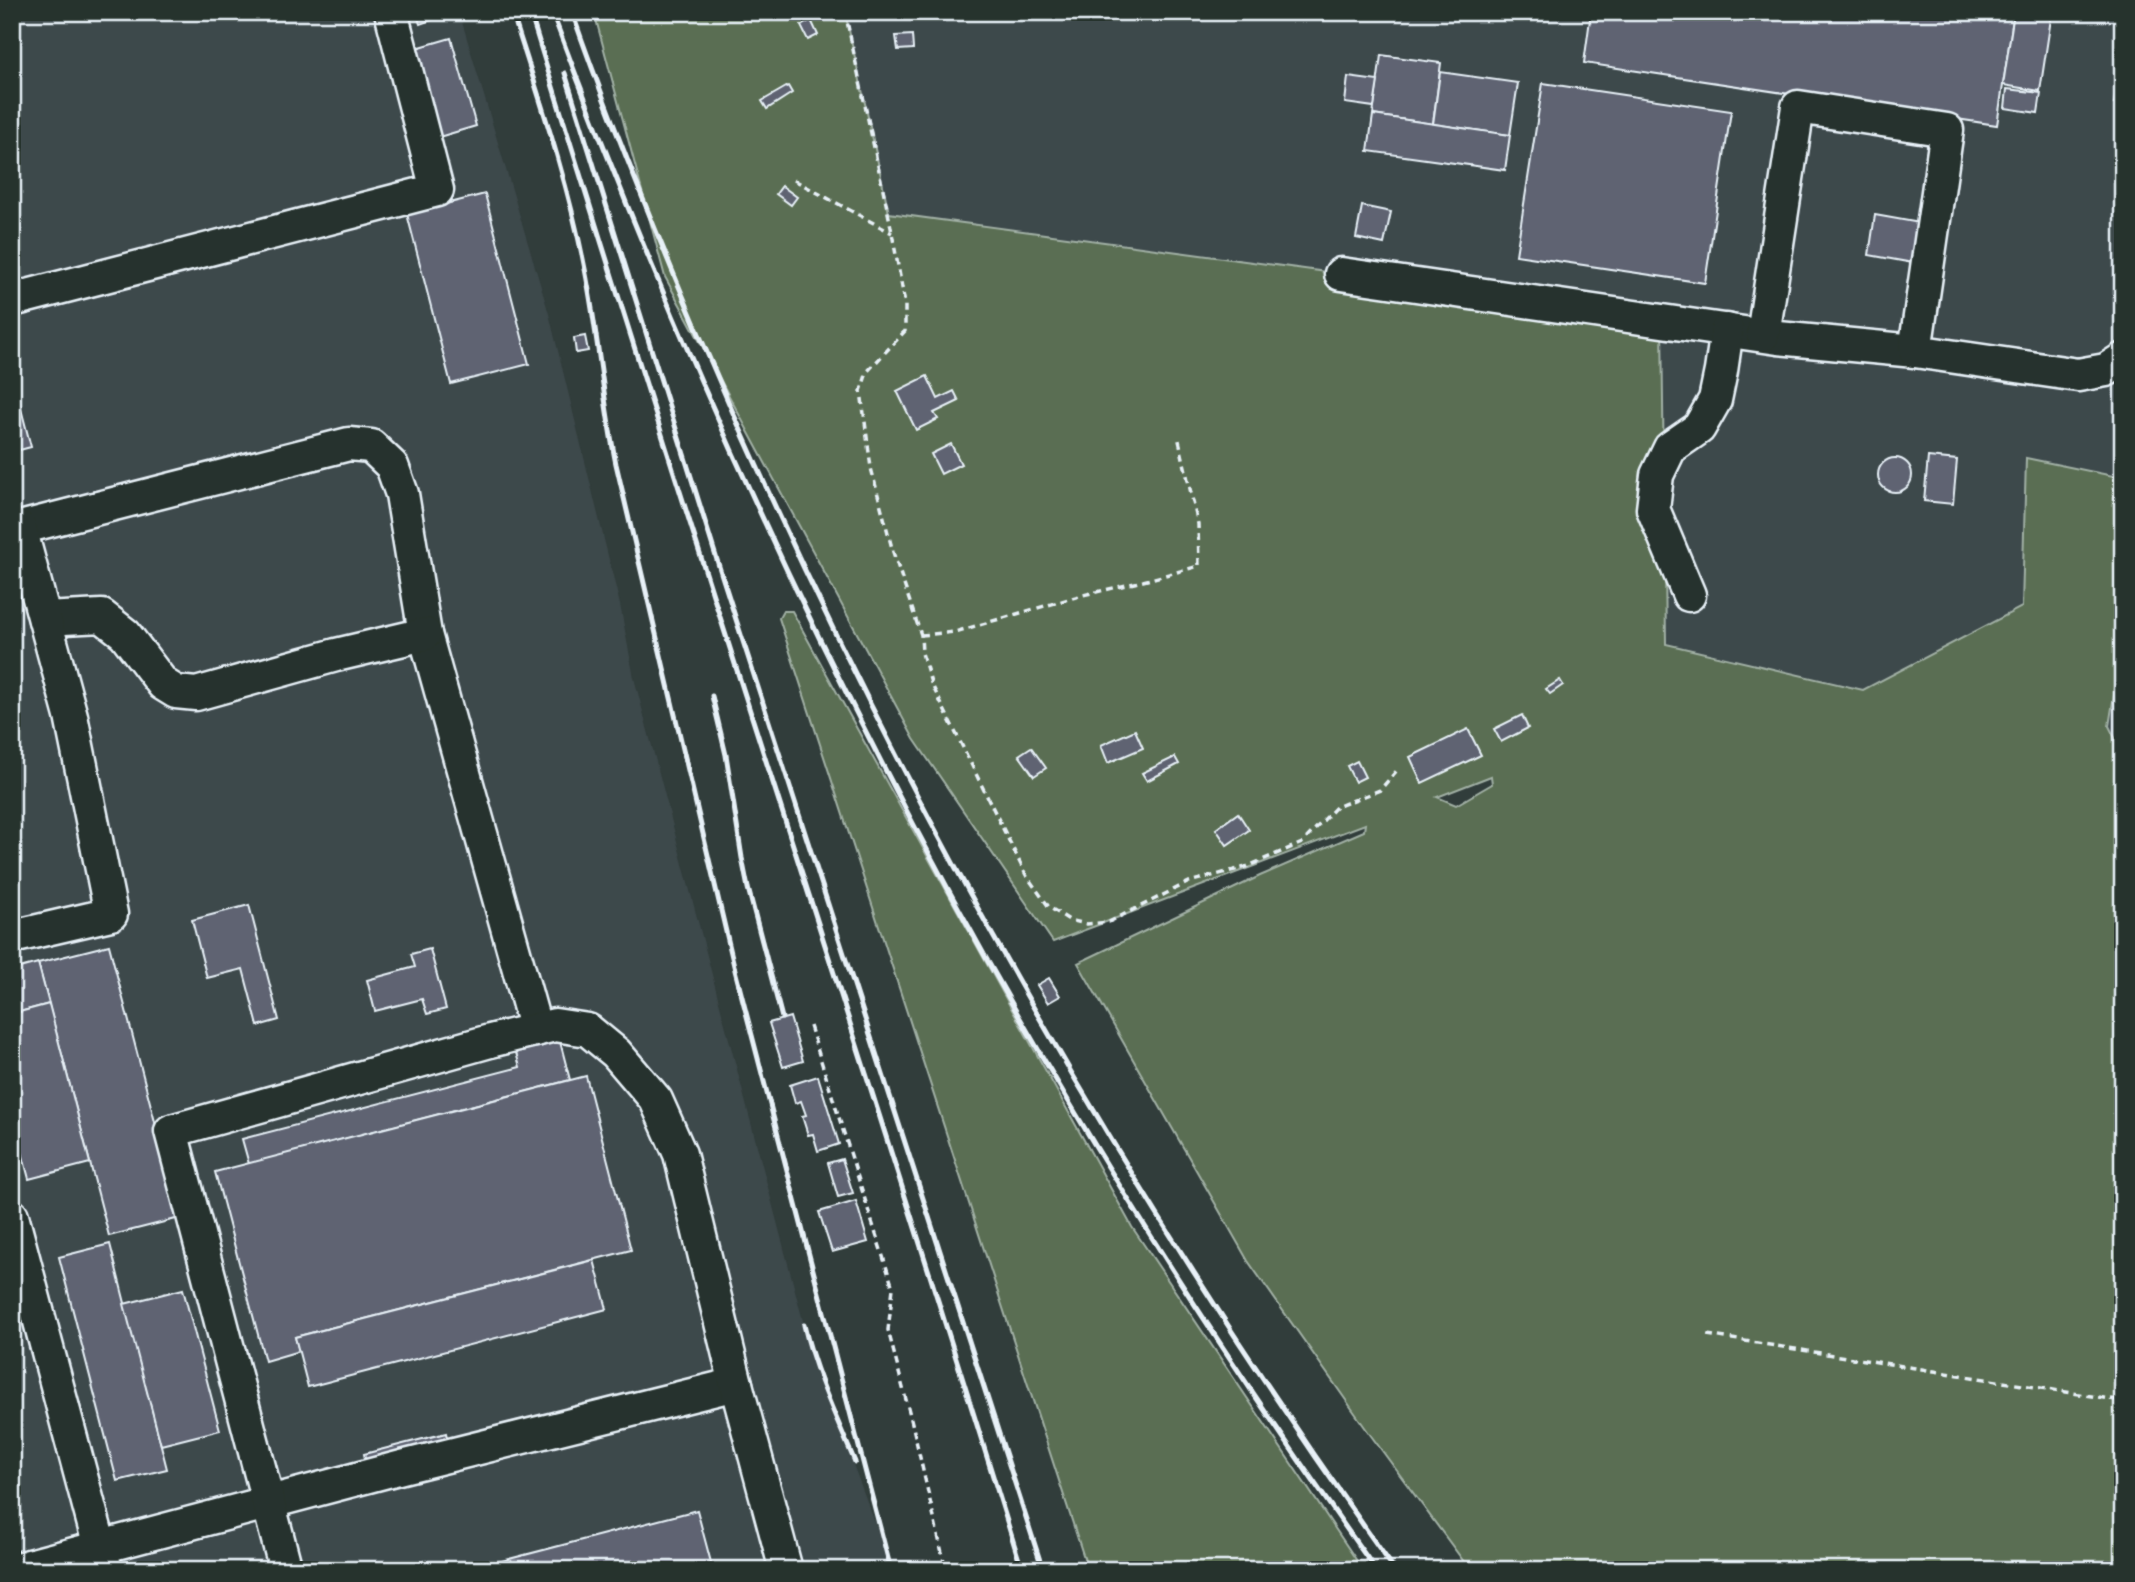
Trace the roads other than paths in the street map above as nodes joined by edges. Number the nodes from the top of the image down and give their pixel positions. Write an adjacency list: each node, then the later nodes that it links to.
1 (391, 12): 3 (lane)
2 (1341, 274): 4 (lane)
3 (12, 300)
4 (1727, 330): 5 (lane); 9 (lane)
5 (1763, 335): 6 (lane); 6 (lane)
6 (1915, 351): 7 (lane)
7 (2123, 359)
8 (16, 529): 10 (lane); 11 (lane)
9 (1689, 595)
10 (45, 619): 11 (lane); 12 (lane)
11 (425, 634): 13 (lane)
12 (12, 937)
13 (536, 1030): 15 (lane); 16 (lane)
14 (14, 1233): 17 (lane)
15 (736, 1384): 16 (lane); 20 (lane)
16 (269, 1503): 17 (lane); 19 (lane)
17 (103, 1559): 18 (lane)
18 (14, 1570)
19 (286, 1570)
20 (786, 1570)

